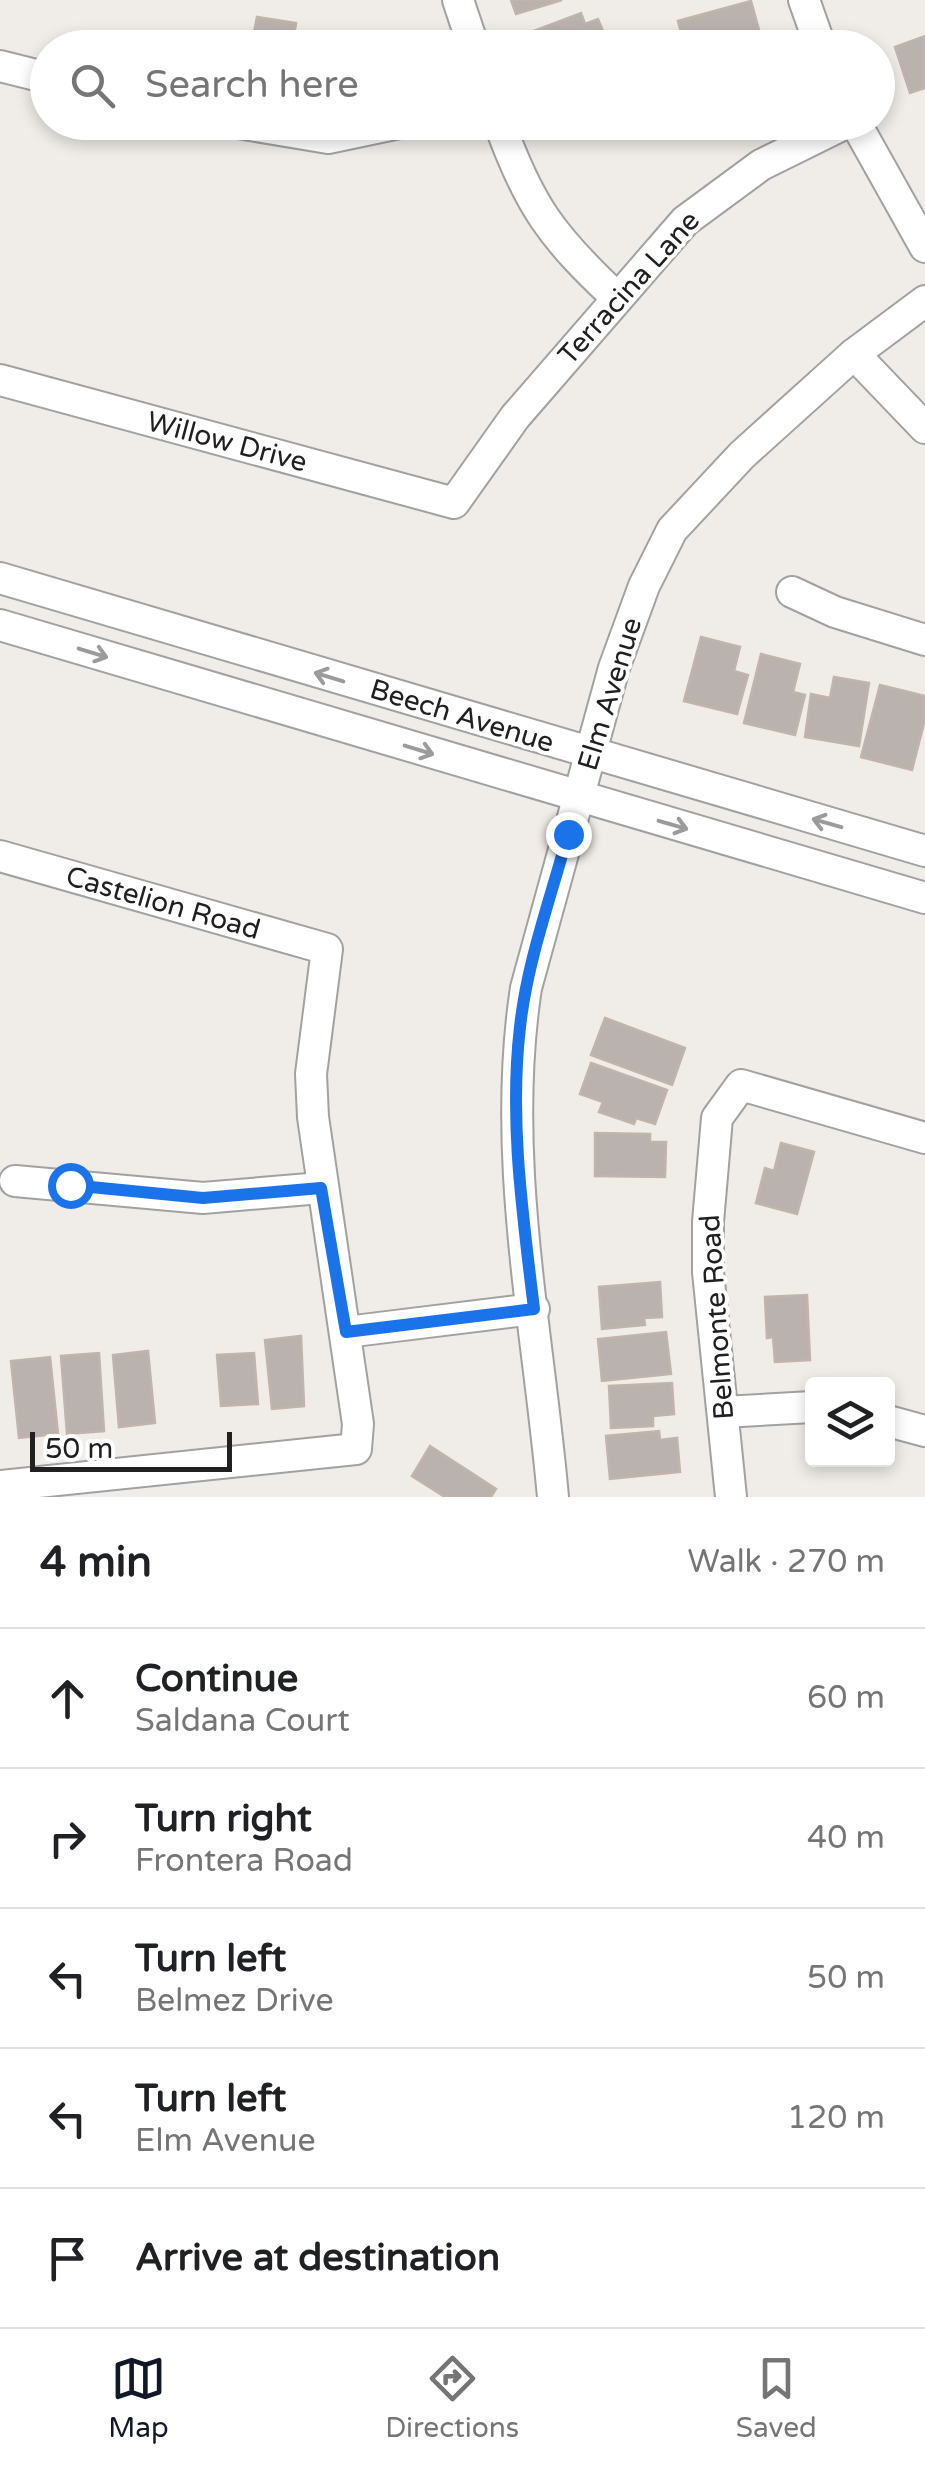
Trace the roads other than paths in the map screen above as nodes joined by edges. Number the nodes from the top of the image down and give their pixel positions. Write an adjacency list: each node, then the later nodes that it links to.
1 (458, 0): 3 (street)
2 (804, 0): 4 (street)
3 (468, 30)
4 (815, 30)
5 (0, 66): 6 (street)
6 (30, 74)
7 (506, 140): 11 (street)
8 (812, 140): 11 (street, Terracina Lane)
9 (865, 140): 10 (street)
10 (925, 247)
11 (616, 297): 16 (street, Terracina Lane)
12 (925, 302): 13 (street, Elm Avenue)
13 (854, 354): 15 (street); 21 (street, Elm Avenue)
14 (0, 380): 16 (street, Willow Drive)
15 (925, 428)
16 (454, 503)
17 (0, 578): 21 (street, Beech Avenue, one-way to 17)
18 (792, 592): 20 (street)
19 (0, 626): 22 (street, Beech Avenue, one-way to 22)
20 (925, 640)
21 (590, 754): 22 (street, Elm Avenue); 23 (street, Beech Avenue, one-way to 21)
22 (580, 798): 25 (street, Beech Avenue, one-way to 25); 29 (street, Elm Avenue)
23 (925, 851)
24 (0, 856): 28 (street, Castelion Road)
25 (925, 898)
26 (925, 1138): 32 (street, Belmonte Road)
27 (15, 1181): 28 (street)
28 (321, 1188): 30 (street)
29 (534, 1309): 30 (street); 36 (street, Elm Avenue)
30 (346, 1332): 35 (street)
31 (805, 1407): 32 (street)
32 (724, 1412): 37 (street, Belmonte Road)
33 (895, 1423): 34 (street)
34 (925, 1431)
35 (0, 1486)
36 (553, 1497)
37 (731, 1497)

